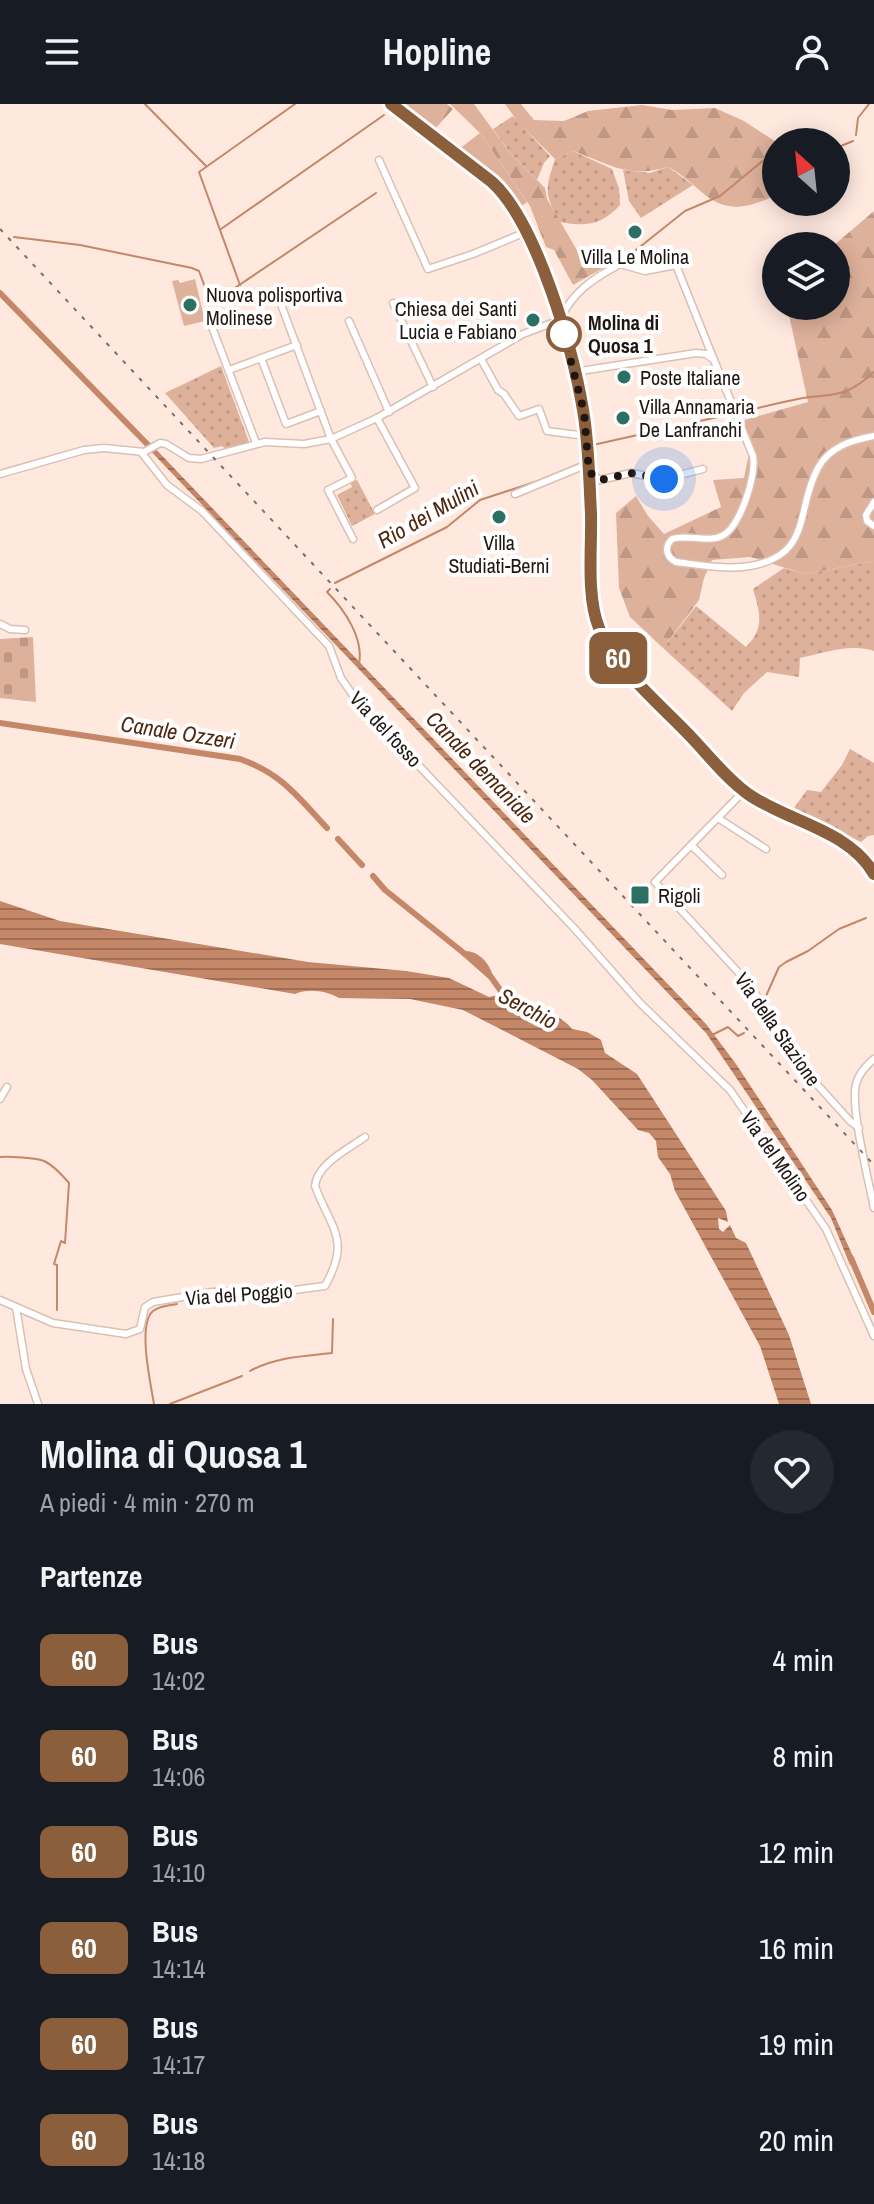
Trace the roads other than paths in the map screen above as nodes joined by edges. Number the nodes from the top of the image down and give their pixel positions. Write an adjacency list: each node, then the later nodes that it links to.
1 (391, 104): 3 (main road)
2 (379, 160): 3 (street)
3 (526, 232): 6 (main road)
4 (393, 303): 15 (street)
5 (282, 307): 9 (street)
6 (560, 320): 11 (street); 12 (street); 14 (main road)
7 (349, 321): 17 (street)
8 (212, 327): 13 (street)
9 (297, 345): 10 (street); 16 (street)
10 (261, 358): 13 (street); 16 (street)
11 (481, 359): 15 (street); 19 (street)
12 (714, 360): 14 (street); 20 (street)
13 (229, 370): 22 (street)
14 (574, 372): 19 (main road)
15 (433, 387): 17 (street)
16 (321, 411): 21 (street)
17 (389, 412): 18 (street)
18 (377, 418): 21 (street); 29 (street)
19 (586, 436): 24 (main road)
20 (874, 436)
21 (331, 439): 22 (street); 31 (street)
22 (256, 443): 23 (street)
23 (144, 451): 26 (street); 40 (street, Via del fosso)
24 (588, 468): 25 (street); 27 (street); 34 (main road)
25 (703, 469)
26 (0, 474)
27 (515, 494)
28 (874, 502): 30 (street)
29 (377, 510)
30 (874, 526)
31 (353, 539)
32 (0, 624): 33 (street)
33 (25, 630)
34 (744, 791): 35 (street, Via della Stazione); 38 (main road)
35 (718, 818): 36 (street, Via della Stazione); 37 (street)
36 (691, 845): 39 (street); 44 (street, Via della Stazione)
37 (766, 849)
38 (874, 874)
39 (722, 875)
40 (640, 1003): 49 (street, Via del Molino)
41 (874, 1059): 44 (street)
42 (7, 1087): 43 (street)
43 (0, 1099)
44 (859, 1128): 46 (street)
45 (365, 1137): 48 (street, Via del Poggio)
46 (874, 1208)
47 (0, 1300): 48 (street, Via del Poggio)
48 (16, 1307): 50 (street)
49 (874, 1336)
50 (38, 1404)

